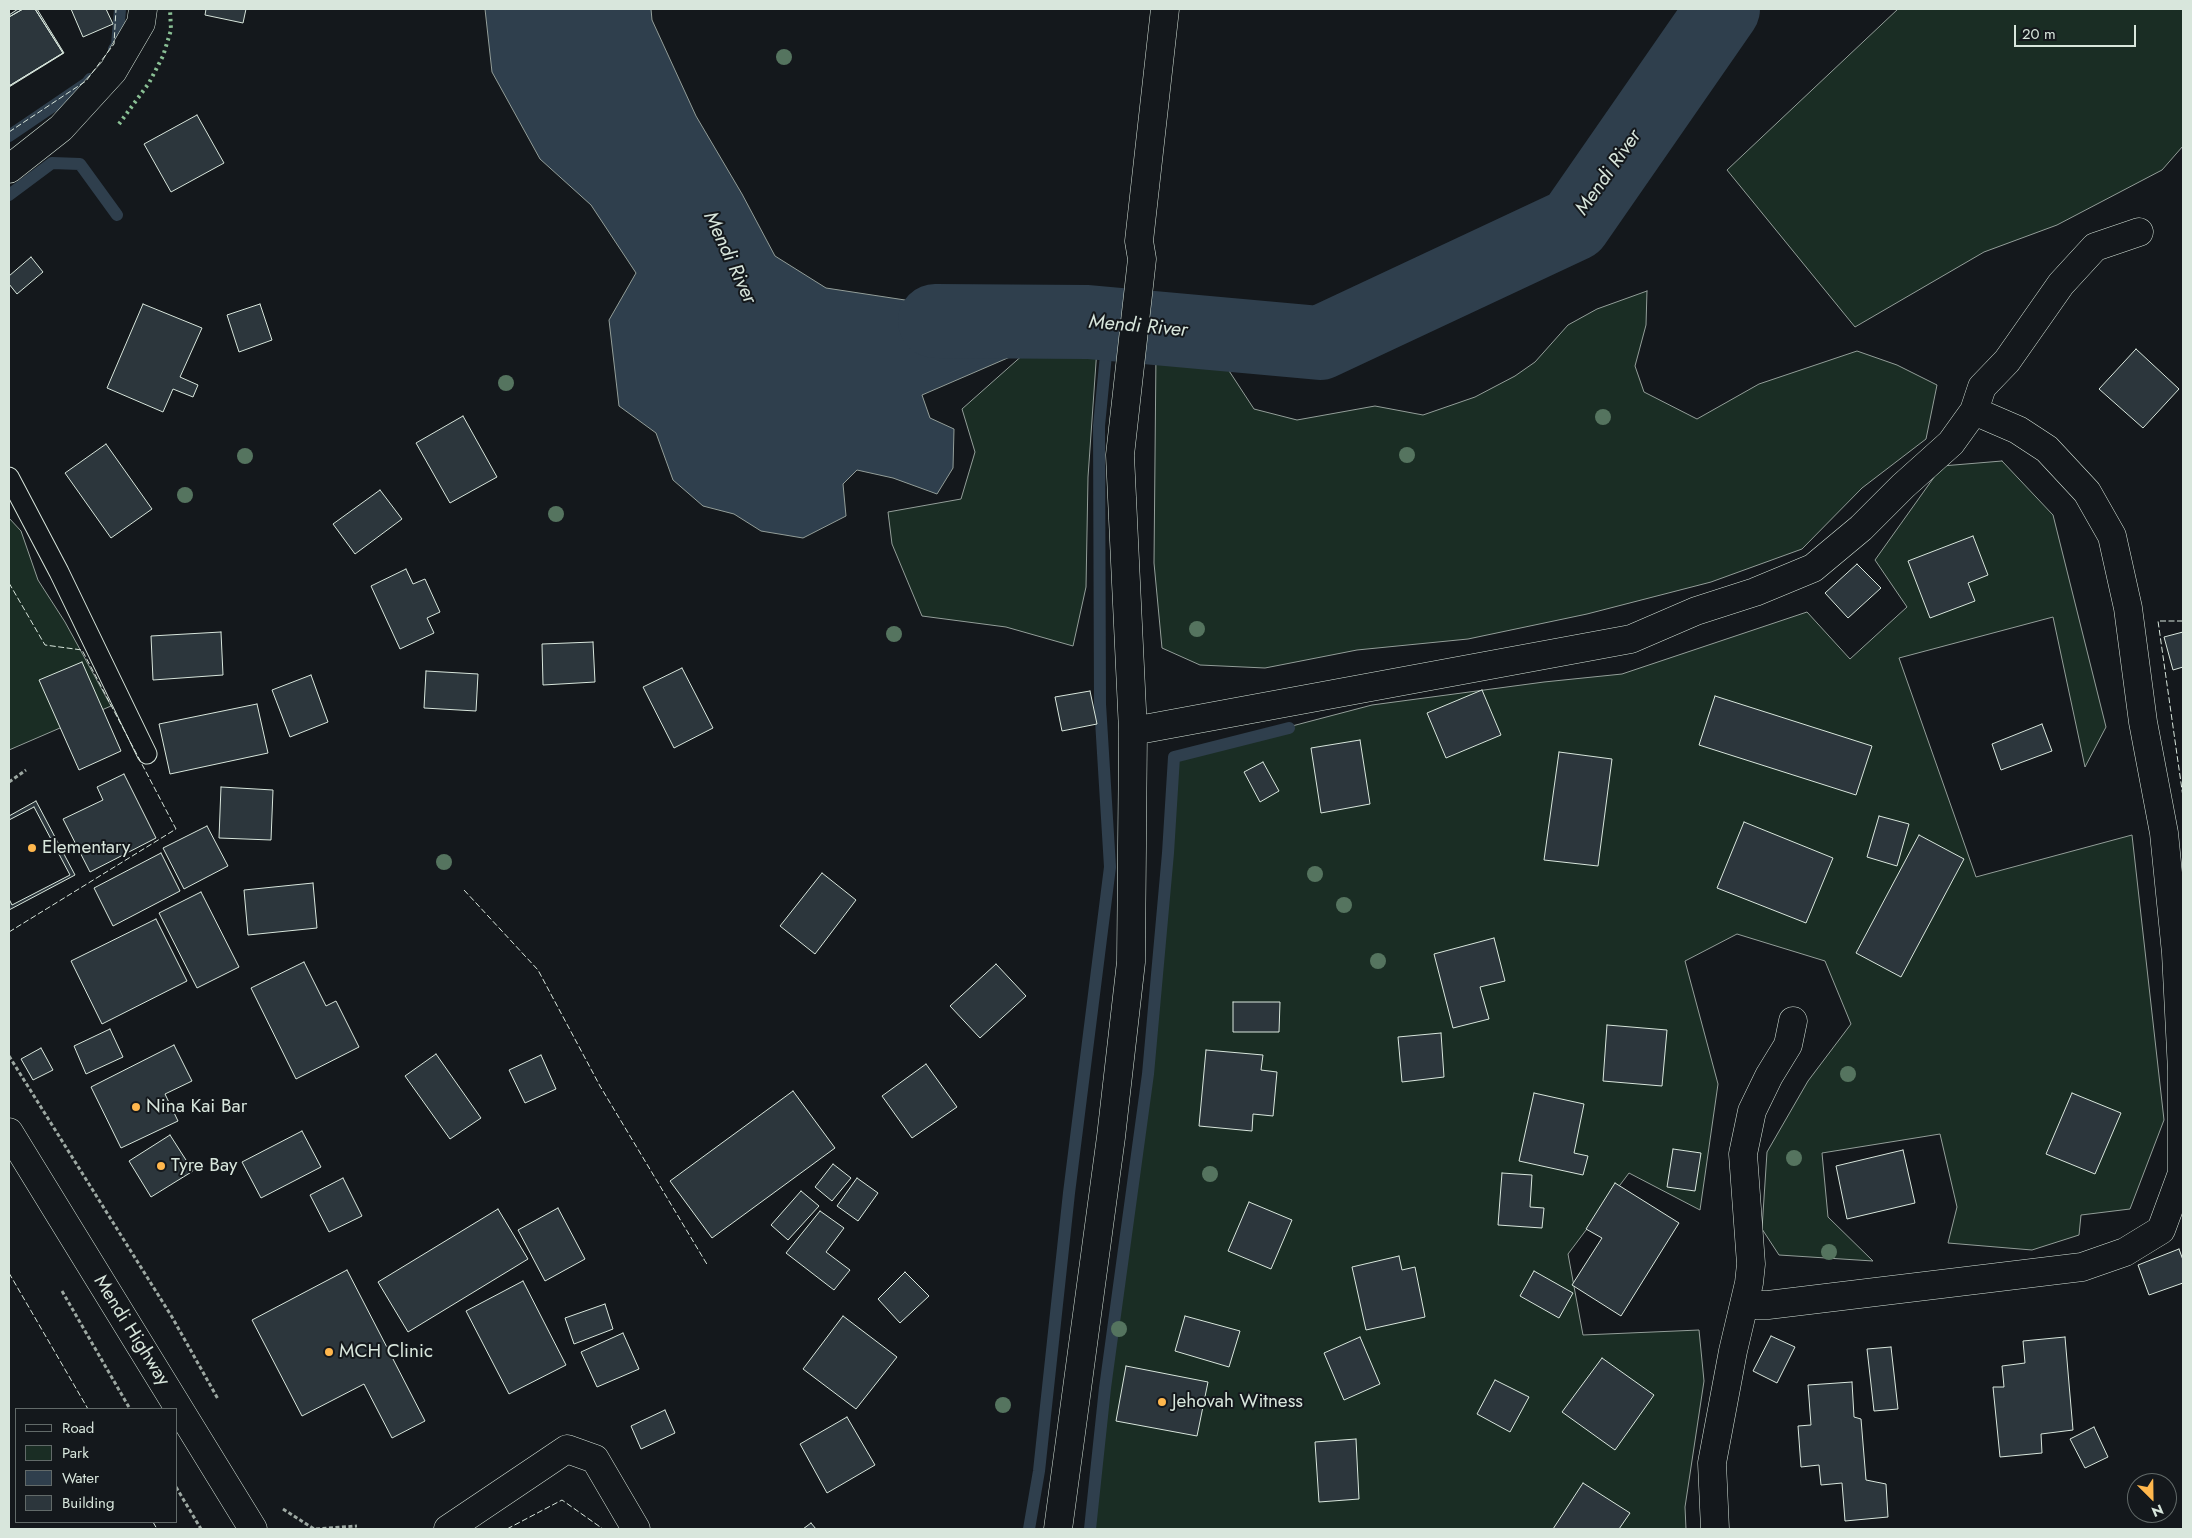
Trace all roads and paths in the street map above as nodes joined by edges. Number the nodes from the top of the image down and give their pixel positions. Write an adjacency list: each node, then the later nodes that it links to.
1 (143, 9): 3 (street)
2 (1165, 9): 7 (street)
3 (9, 169)
4 (2139, 232): 5 (street)
5 (1974, 411): 7 (street); 15 (street)
6 (9, 477): 8 (lane)
7 (1133, 731): 26 (street)
8 (147, 754)
9 (26, 770): 10 (path)
10 (9, 782)
11 (1793, 1020): 15 (street)
12 (9, 1056): 16 (path)
13 (9, 1132): 22 (street, Mendi Highway)
14 (57, 1283): 17 (path)
15 (1744, 1305): 27 (street)
16 (220, 1403)
17 (129, 1408)
18 (178, 1490): 21 (path)
19 (278, 1506): 23 (path)
20 (357, 1526): 23 (path)
21 (201, 1529)
22 (253, 1529)
23 (315, 1529)
24 (448, 1529): 25 (street)
25 (636, 1529)
26 (1058, 1529)
27 (1715, 1529)

